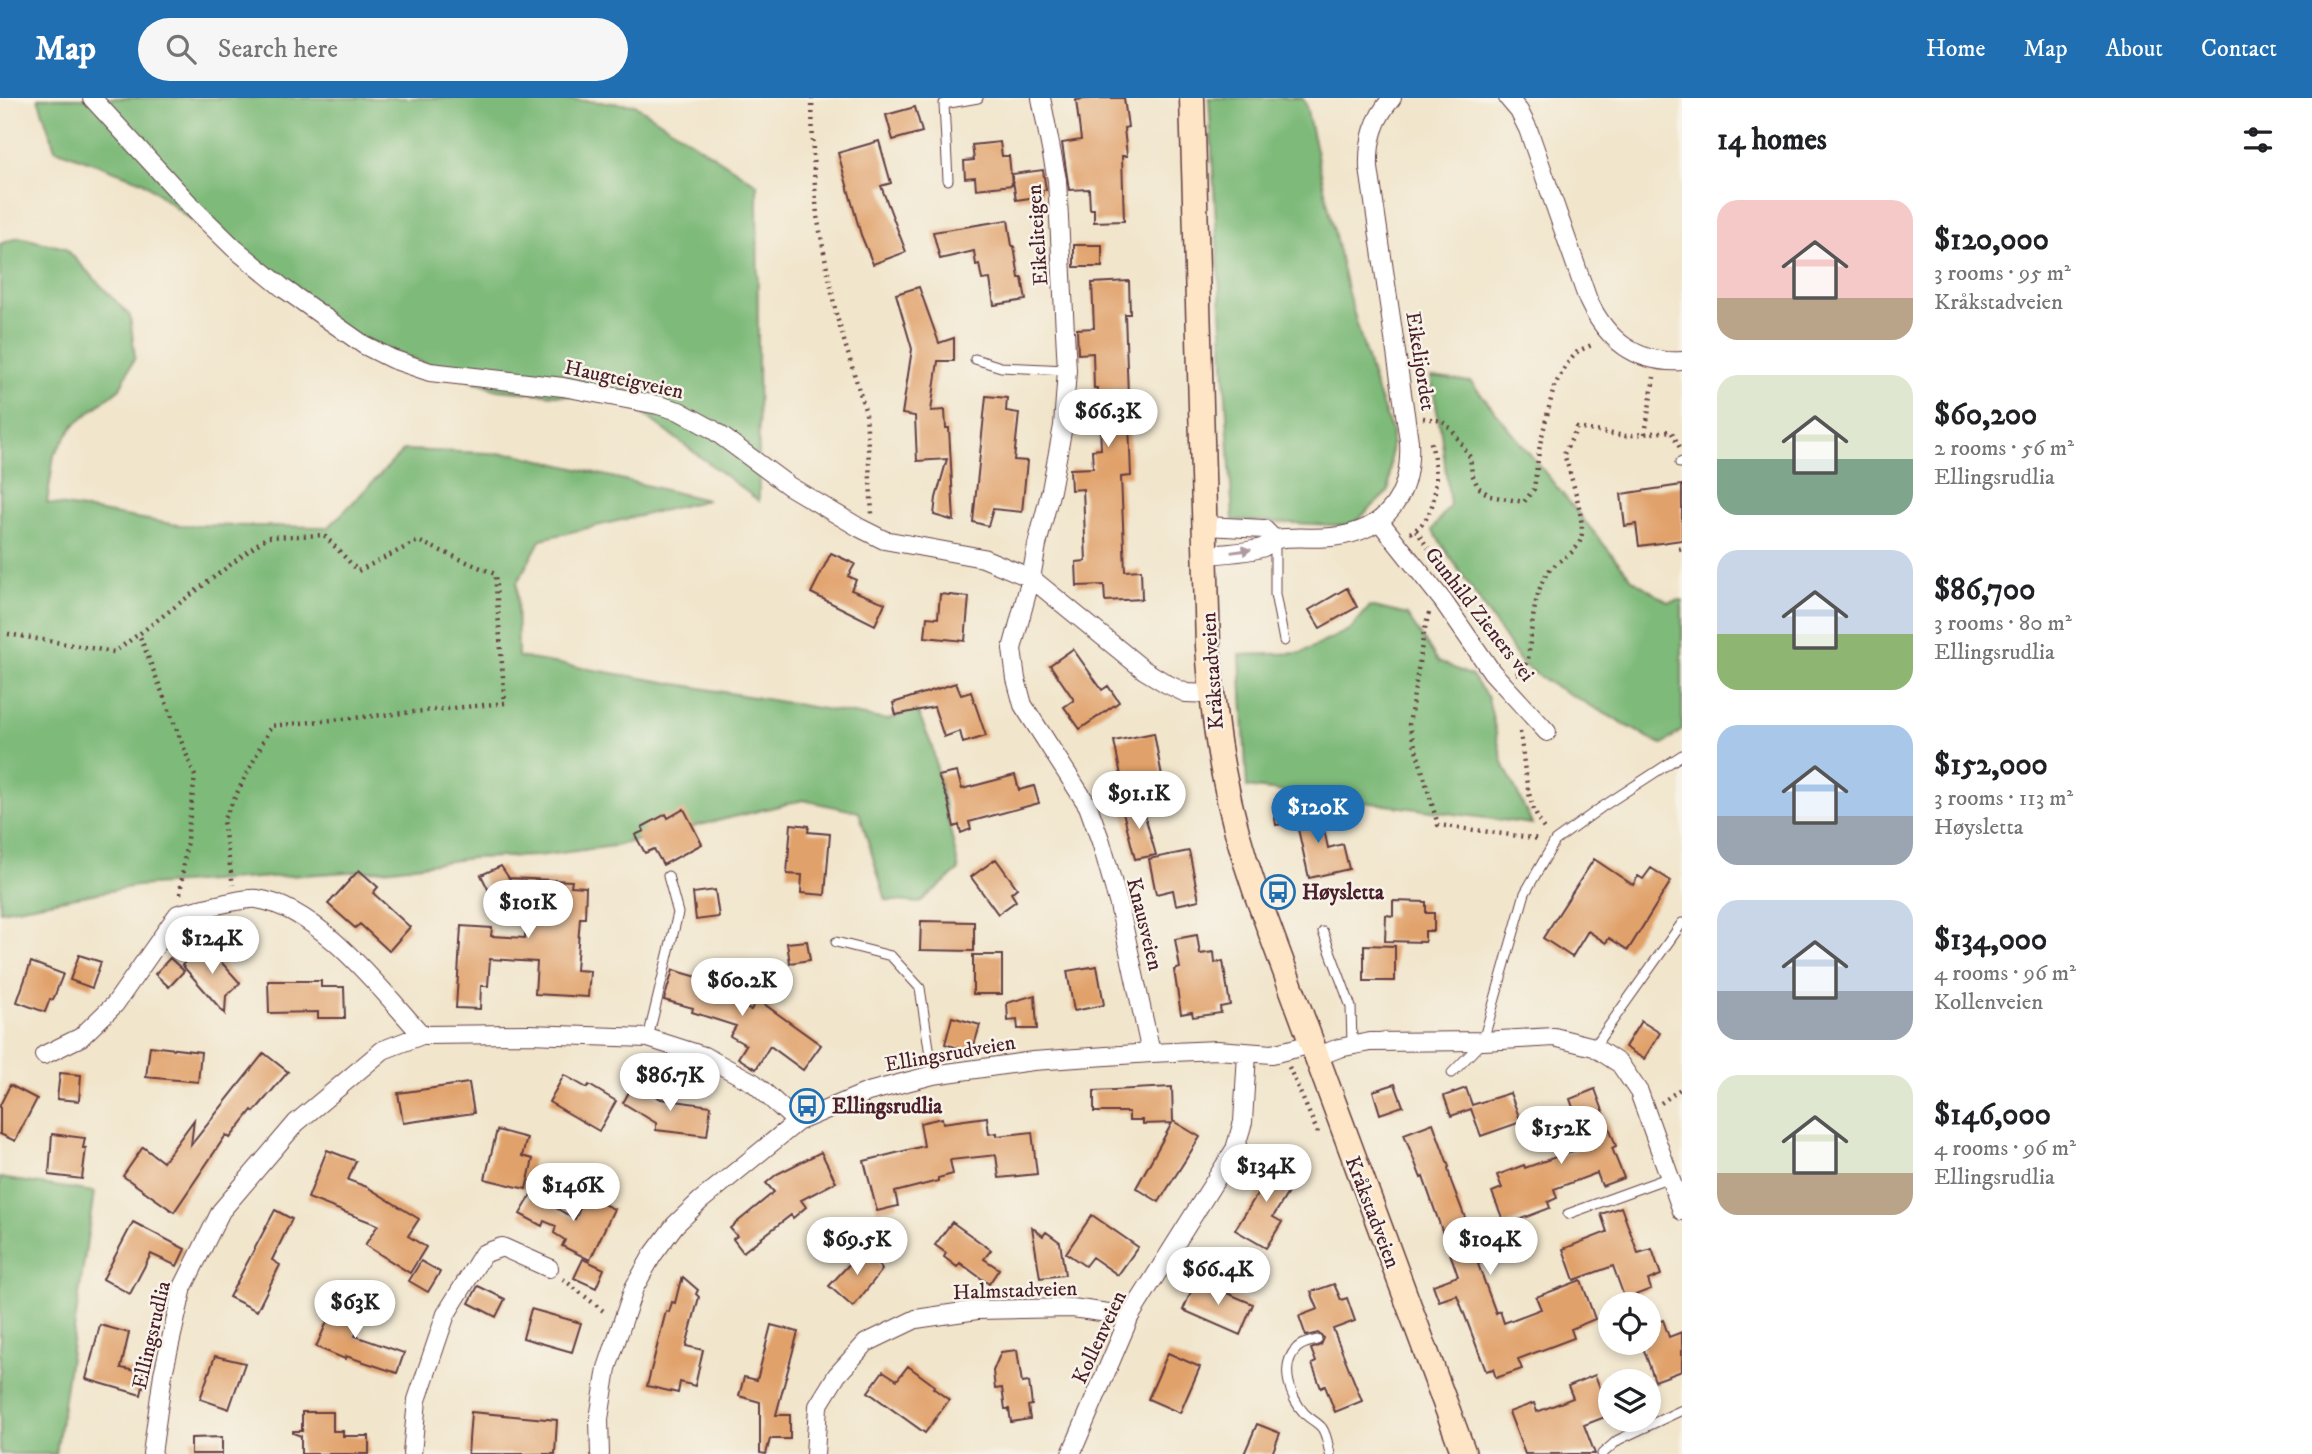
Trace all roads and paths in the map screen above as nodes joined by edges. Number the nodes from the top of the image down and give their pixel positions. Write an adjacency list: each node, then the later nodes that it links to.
1 (92, 98): 19 (street, Haugteigveien)
2 (813, 98): 19 (path)
3 (978, 98): 8 (lane)
4 (1041, 98): 12 (street, Eikeliteigen)
5 (1192, 98): 18 (main road, Kråkstadveien)
6 (1392, 98): 17 (street, Eikelijordet)
7 (1508, 98): 11 (street)
8 (948, 180)
9 (1594, 344): 14 (path)
10 (975, 359): 12 (lane)
11 (1682, 361)
12 (1067, 370): 22 (street, Eikeliteigen)
13 (1654, 377): 15 (path)
14 (1423, 418)
15 (1645, 434): 16 (path); 27 (path)
16 (1682, 452)
17 (1380, 522): 20 (street); 23 (street, Gunhild Zieners vei)
18 (1206, 526): 20 (street); 21 (main road, Kråkstadveien)
19 (869, 533): 22 (street, Haugteigveien)
20 (1274, 539): 21 (street, one-way to 20); 26 (lane)
21 (1205, 555): 28 (main road, Kråkstadveien)
22 (1031, 578): 28 (street, Haugteigveien); 44 (street, Knausveien)
23 (1435, 592): 29 (street, Gunhild Zieners vei); 31 (path)
24 (8, 634): 25 (path)
25 (139, 634): 33 (path); 34 (path)
26 (1284, 641)
27 (1509, 680)
28 (1211, 694): 43 (main road, Kråkstadveien)
29 (1547, 732)
30 (1682, 755): 31 (lane)
31 (1555, 841): 40 (lane)
32 (668, 876): 39 (lane)
33 (256, 899): 34 (street); 38 (street)
34 (178, 914): 46 (street)
35 (1682, 923): 42 (lane)
36 (1323, 932): 41 (lane)
37 (836, 942): 48 (lane)
38 (422, 1035): 39 (street, Ellingsrudlia); 58 (street, Ellingsrudlia)
39 (648, 1038): 49 (street, Ellingsrudlia)
40 (1483, 1041): 41 (street); 42 (street); 47 (lane)
41 (1352, 1044): 43 (street)
42 (1594, 1047): 50 (street)
43 (1314, 1051): 45 (street, Ellingsrudveien); 64 (main road, Kråkstadveien)
44 (1152, 1053): 45 (street, Ellingsrudveien); 48 (street, Ellingsrudveien)
45 (1247, 1053): 54 (street, Kollenveien)
46 (44, 1055)
47 (1452, 1073)
48 (933, 1075): 49 (street, Ellingsrudveien)
49 (797, 1122): 55 (street, Ellingsrudveien)
50 (1670, 1177): 51 (street); 52 (lane)
51 (1682, 1211)
52 (1568, 1214)
53 (549, 1268): 55 (path); 59 (street)
54 (1130, 1315): 61 (street, Halmstadveien); 62 (street, Kollenveien)
55 (622, 1322): 60 (street, Ellingsrudveien)
56 (1317, 1340): 63 (lane)
57 (1682, 1410): 65 (lane)
58 (152, 1454)
59 (412, 1454)
60 (600, 1454)
61 (815, 1454)
62 (1071, 1454)
63 (1330, 1454)
64 (1464, 1454)
65 (1602, 1454)

